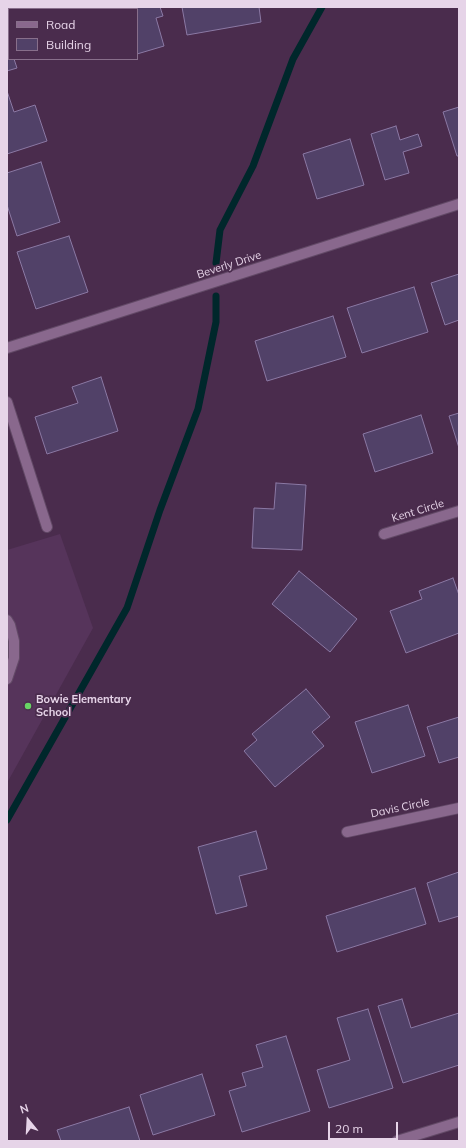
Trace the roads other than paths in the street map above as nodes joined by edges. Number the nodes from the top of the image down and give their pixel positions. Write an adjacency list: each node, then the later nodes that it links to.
1 (459, 204): 2 (street, Beverly Drive)
2 (7, 348)
3 (7, 402): 5 (street)
4 (459, 511): 6 (street, Kent Circle)
5 (47, 527)
6 (384, 534)
7 (7, 620): 8 (street)
8 (7, 679)
9 (459, 808): 10 (street, Davis Circle)
10 (347, 832)
11 (459, 1122): 12 (street)
12 (397, 1141)

